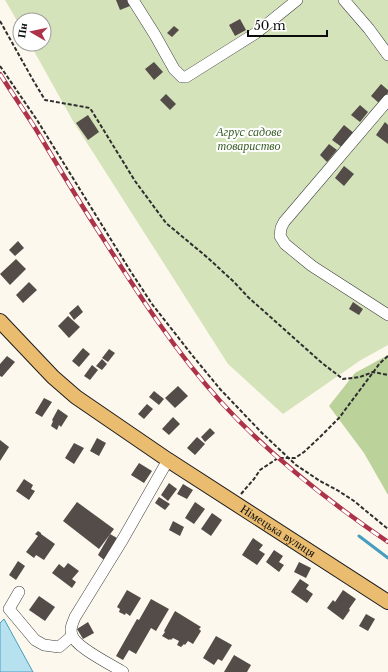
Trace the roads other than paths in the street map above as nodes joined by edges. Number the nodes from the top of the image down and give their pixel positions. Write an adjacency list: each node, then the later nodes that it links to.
1 (133, 0): 2 (street)
2 (298, 0)
3 (344, 0): 4 (street)
4 (388, 55)
5 (388, 100): 6 (street)
6 (388, 315)
7 (0, 321): 8 (main road, Німецька вулиця)
8 (168, 460): 10 (main road, Німецька вулиця); 11 (street)
9 (19, 592): 11 (street)
10 (388, 602)
11 (72, 636): 12 (street)
12 (123, 672)

